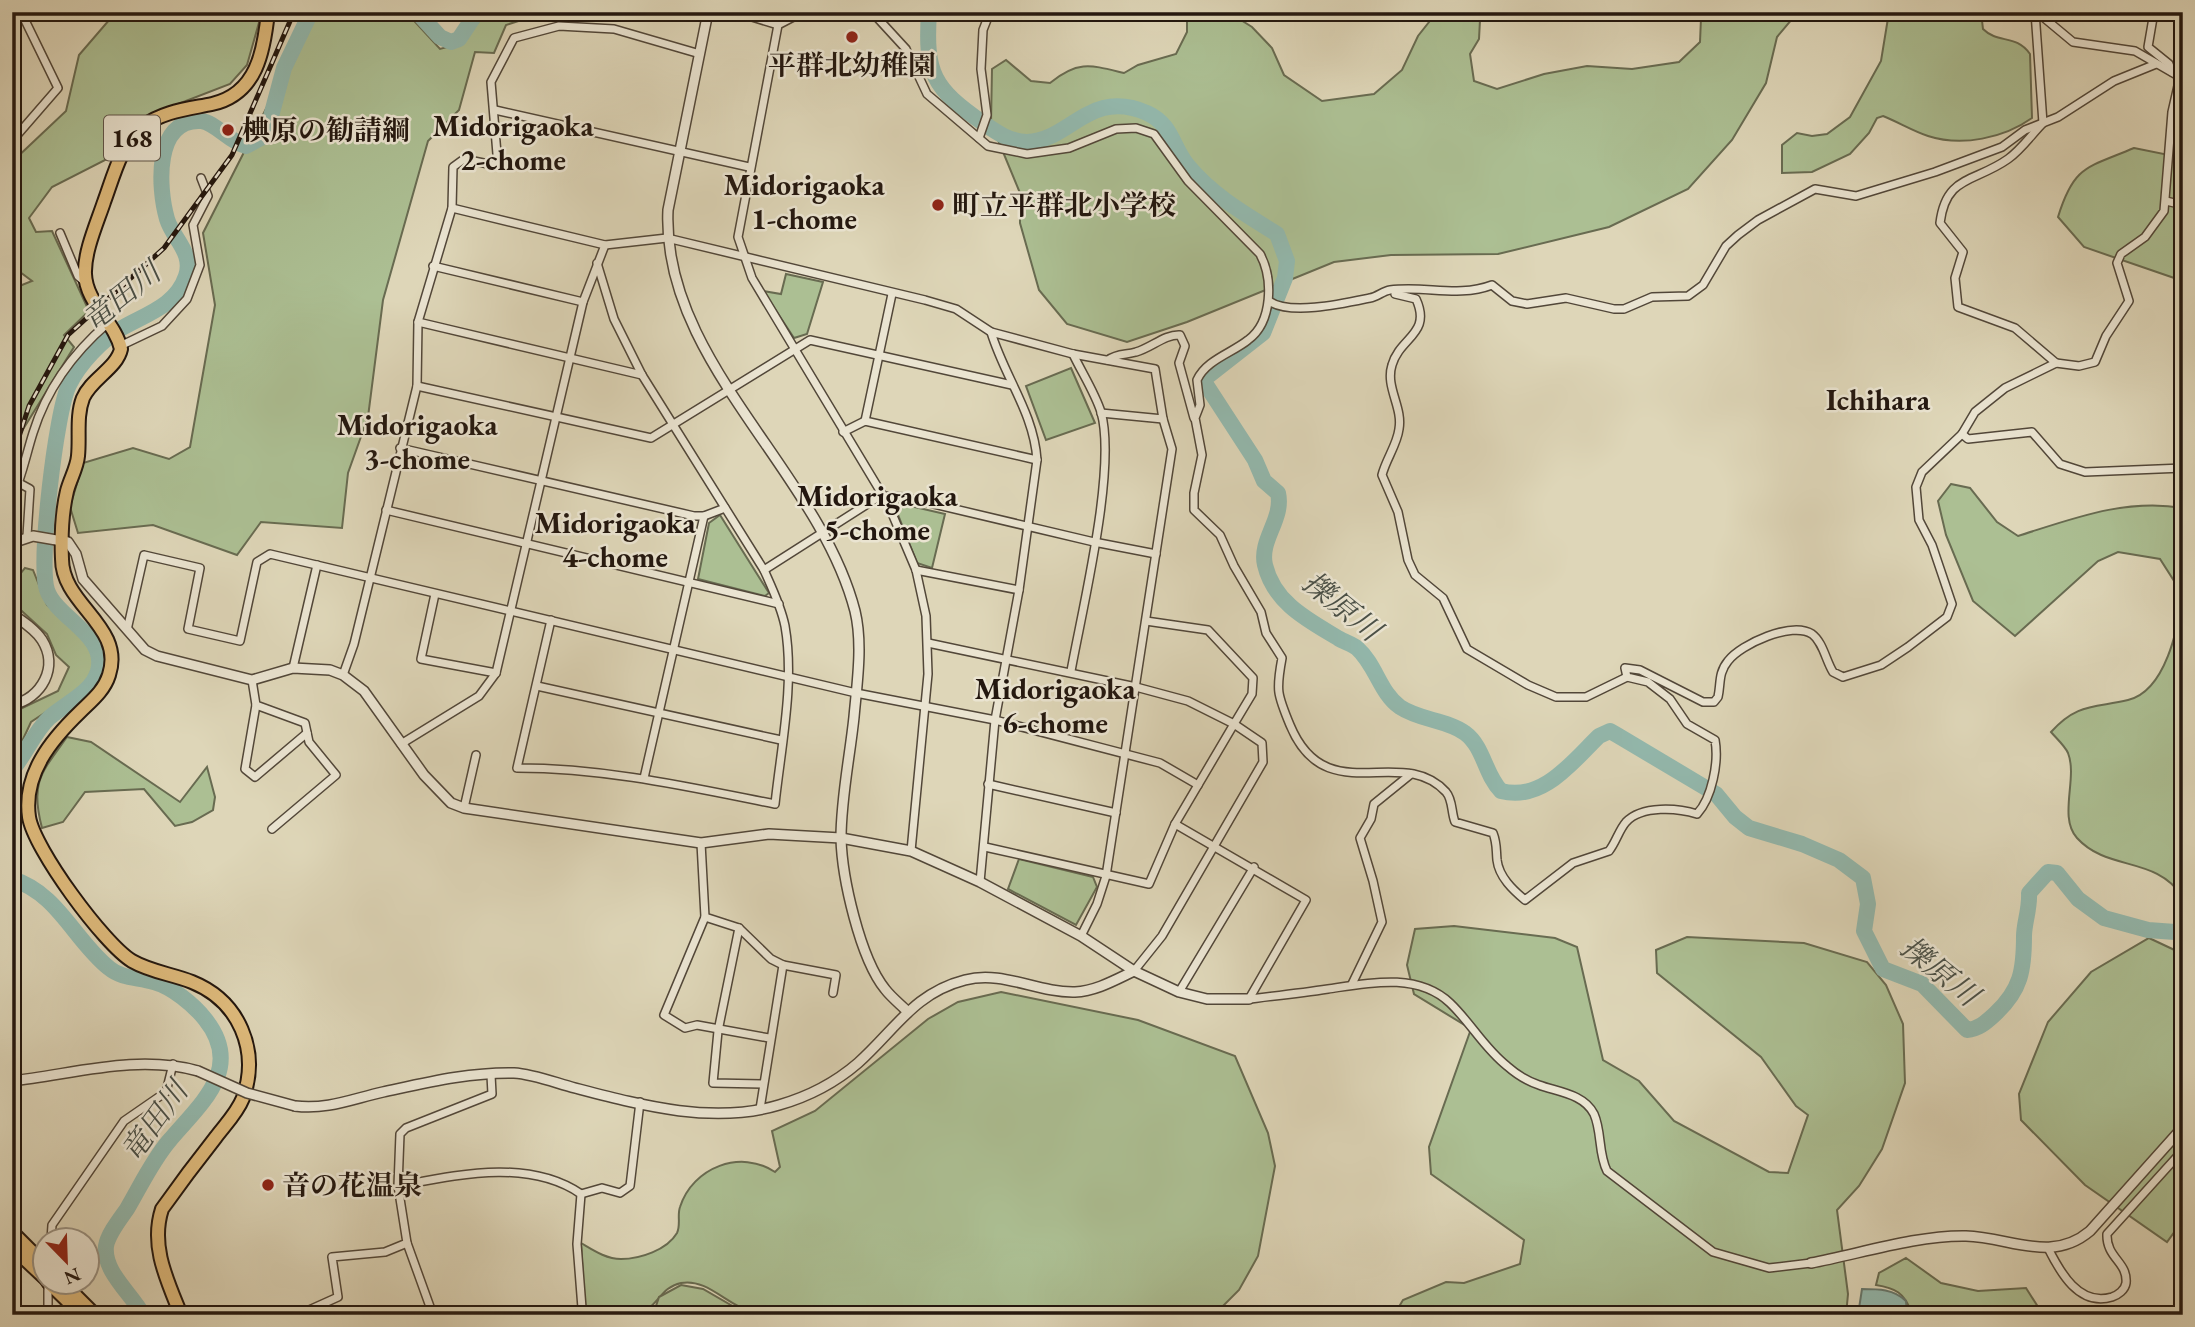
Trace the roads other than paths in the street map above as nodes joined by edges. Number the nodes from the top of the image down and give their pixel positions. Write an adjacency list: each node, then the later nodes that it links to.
1 (21, 12): 18 (street)
2 (268, 12): 31 (highway, 168)
3 (708, 12): 11 (street)
4 (736, 12): 10 (street)
5 (803, 12): 10 (street)
6 (872, 12): 17 (street)
7 (990, 12): 17 (street)
8 (2036, 12): 12 (street); 16 (street)
9 (2154, 12): 13 (street)
10 (778, 25): 20 (street)
11 (700, 54): 15 (street); 19 (street)
12 (2156, 64): 13 (street); 16 (street)
13 (2172, 73): 14 (street)
14 (2181, 76): 22 (street)
15 (495, 110): 19 (street); 24 (street)
16 (2043, 123): 33 (street); 45 (street)
17 (979, 138): 35 (street)
18 (12, 141)
19 (678, 152): 20 (street); 26 (street)
20 (749, 167): 28 (street)
21 (201, 178): 39 (street)
22 (2166, 201): 23 (street); 45 (street)
23 (2183, 205)
24 (452, 208): 27 (street); 30 (street)
25 (60, 233): 31 (street)
26 (667, 238): 27 (street); 28 (street); 49 (street)
27 (605, 245): 29 (street)
28 (746, 257): 32 (street); 40 (street)
29 (597, 263): 34 (street); 46 (street)
30 (433, 267): 34 (street); 36 (street)
31 (86, 282): 37 (highway)
32 (892, 294): 38 (street); 42 (street)
33 (1374, 298): 35 (street); 97 (street)
34 (583, 302): 43 (street)
35 (1274, 304): 52 (street)
36 (418, 322): 43 (street); 48 (street)
37 (109, 326): 39 (highway); 62 (street)
38 (991, 332): 41 (street); 47 (street)
39 (120, 344): 71 (highway)
40 (794, 351): 42 (street); 49 (street); 56 (street)
41 (1073, 354): 44 (street); 50 (street)
42 (878, 357): 47 (street); 54 (street)
43 (570, 360): 46 (street); 51 (street)
44 (1108, 360): 52 (street); 53 (street)
45 (2056, 363): 57 (street)
46 (642, 375): 55 (street)
47 (1013, 385): 59 (street)
48 (417, 386): 51 (street); 58 (street)
49 (731, 389): 55 (street); 69 (street)
50 (1101, 413): 53 (street); 72 (street)
51 (558, 417): 55 (street); 61 (street)
52 (1195, 418): 113 (street)
53 (1163, 419): 75 (street)
54 (864, 421): 56 (street); 59 (street)
55 (671, 424): 65 (street)
56 (843, 432): 63 (street)
57 (1962, 434): 60 (street); 97 (street)
58 (400, 448): 61 (street); 66 (street)
59 (1037, 460): 68 (street)
60 (2183, 468)
61 (542, 480): 67 (street); 74 (street)
62 (19, 483): 64 (street); 70 (street)
63 (880, 496): 68 (street); 69 (street); 78 (street)
64 (13, 497)
65 (725, 508): 67 (street); 77 (street)
66 (386, 510): 74 (street); 79 (street)
67 (704, 516): 80 (street)
68 (1027, 526): 72 (street); 81 (street)
69 (822, 533): 77 (street); 101 (street)
70 (30, 536): 71 (street); 73 (street)
71 (59, 540): 88 (street); 168 (highway)
72 (1094, 542): 75 (street); 93 (street)
73 (12, 543)
74 (527, 546): 80 (street); 84 (street)
75 (1156, 554): 87 (street)
76 (317, 565): 79 (street); 88 (street); 92 (street)
77 (764, 570): 83 (street)
78 (916, 570): 81 (street); 89 (street)
79 (369, 578): 82 (street); 96 (street)
80 (691, 584): 83 (street); 90 (street)
81 (1019, 590): 91 (street)
82 (435, 594): 84 (street); 94 (street)
83 (779, 604): 95 (street)
84 (512, 612): 86 (street); 94 (street)
85 (12, 614): 102 (street)
86 (551, 620): 90 (street); 99 (street)
87 (1146, 621): 100 (street); 107 (street)
88 (127, 630): 98 (street)
89 (928, 643): 91 (street); 104 (street)
90 (674, 648): 95 (street); 105 (street)
91 (1008, 658): 93 (street); 106 (street)
92 (293, 668): 96 (street); 98 (street)
93 (1070, 671): 100 (street)
94 (496, 673): 110 (street)
95 (788, 674): 101 (street); 109 (street)
96 (343, 675): 110 (street)
97 (1627, 677): 113 (street)
98 (252, 680): 103 (street)
99 (537, 686): 105 (street); 114 (street)
100 (1136, 687): 107 (street); 111 (street)
101 (856, 692): 104 (street); 121 (street)
102 (12, 705)
103 (256, 705): 108 (street); 108 (street)
104 (925, 706): 106 (street); 125 (street)
105 (658, 713): 109 (street); 114 (street)
106 (995, 720): 111 (street); 115 (street)
107 (1234, 724): 116 (street); 123 (street)
108 (307, 733): 120 (street)
109 (781, 740): 114 (street)
110 (401, 744): 117 (street)
111 (1124, 753): 116 (street); 118 (street)
112 (476, 755): 117 (street)
113 (1411, 774): 134 (street)
114 (644, 778)
115 (988, 784): 118 (street); 124 (street)
116 (1198, 785): 119 (street)
117 (464, 808): 122 (street)
118 (1116, 813): 127 (street)
119 (1175, 824): 123 (street); 127 (street)
120 (272, 829)
121 (841, 838): 122 (street); 125 (street); 138 (street)
122 (701, 843): 129 (street)
123 (1212, 845): 126 (street); 133 (street)
124 (985, 847): 127 (street); 128 (street)
125 (911, 851): 128 (street)
126 (1254, 867): 135 (street); 137 (street)
127 (1106, 876): 131 (street)
128 (979, 882): 131 (street)
129 (705, 917): 130 (street); 139 (street)
130 (739, 928): 132 (street); 139 (street)
131 (1081, 936): 133 (street)
132 (783, 965): 136 (street); 140 (street)
133 (1134, 971): 135 (street); 138 (street)
134 (1352, 984): 137 (street); 157 (street)
135 (1179, 992): 137 (street)
136 (833, 993)
137 (1248, 999)
138 (907, 1011): 146 (street)
139 (718, 1031): 140 (street); 144 (street)
140 (769, 1038): 144 (street)
141 (173, 1064): 142 (street, bridge); 143 (street); 151 (street)
142 (491, 1075): 145 (street); 149 (street)
143 (12, 1081)
144 (762, 1084): 146 (street)
145 (640, 1102): 146 (street); 150 (street)
146 (760, 1109)
147 (2183, 1127): 155 (street)
148 (2183, 1150): 155 (street)
149 (398, 1186): 150 (street); 153 (street)
150 (581, 1194): 163 (street)
151 (52, 1226)
152 (12, 1232): 156 (highway)
153 (407, 1242): 169 (street); 170 (street)
154 (12, 1247): 158 (highway)
155 (2048, 1248): 157 (street)
156 (32, 1251)
157 (1811, 1263)
158 (32, 1266)
159 (47, 1296): 165 (street)
160 (62, 1296): 164 (highway)
161 (76, 1296): 167 (highway)
162 (2183, 1296): 172 (street)
163 (580, 1311): 171 (street)
164 (79, 1313): 166 (street)
165 (48, 1315)
166 (55, 1315)
167 (95, 1315)
168 (181, 1315)
169 (298, 1315)
170 (433, 1315)
171 (568, 1315)
172 (2181, 1315)

